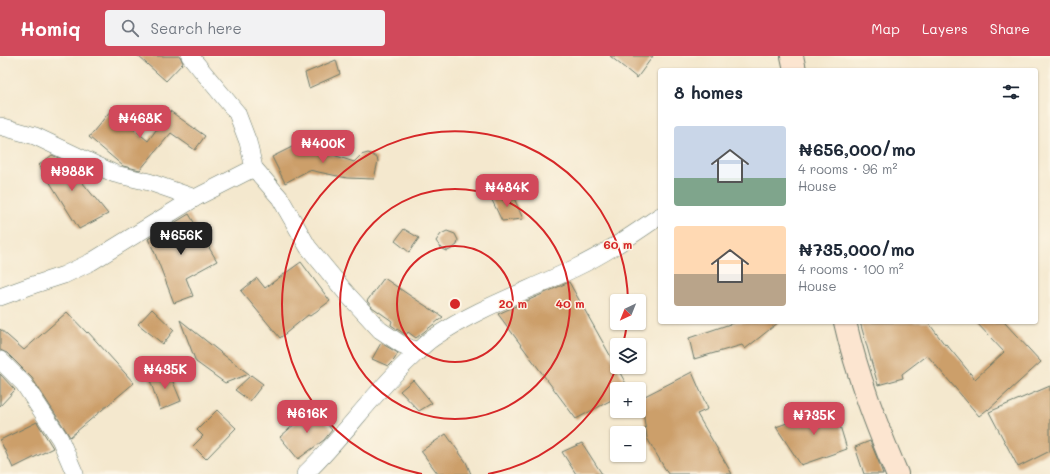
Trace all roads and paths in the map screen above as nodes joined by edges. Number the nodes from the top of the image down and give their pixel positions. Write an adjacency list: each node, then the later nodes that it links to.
1 (190, 56): 5 (street)
2 (792, 56): 3 (street)
3 (795, 68)
4 (0, 126): 6 (street)
5 (254, 168): 6 (street); 10 (street)
6 (195, 198): 8 (street)
7 (658, 217): 10 (street)
8 (0, 297)
9 (845, 324): 14 (street)
10 (418, 352): 13 (street)
11 (0, 360): 12 (street)
12 (75, 474)
13 (305, 474)
14 (897, 474)

